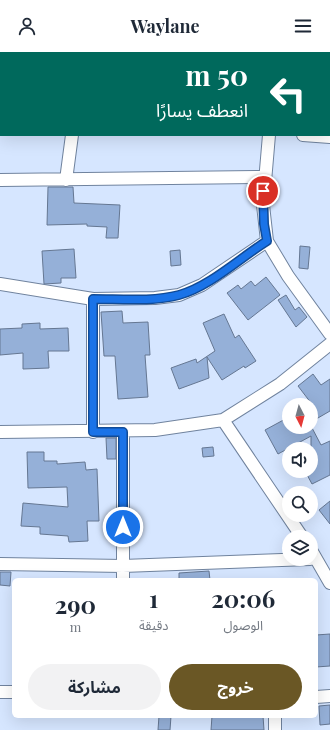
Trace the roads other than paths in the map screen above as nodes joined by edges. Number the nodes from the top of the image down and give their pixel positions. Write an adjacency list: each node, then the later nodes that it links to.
1 (72, 136): 5 (street)
2 (269, 136): 3 (street)
3 (264, 177): 5 (street); 6 (street)
4 (0, 180): 5 (street)
5 (66, 180)
6 (267, 241): 8 (street); 9 (street)
7 (0, 284): 8 (street)
8 (93, 299): 13 (street)
9 (330, 334)
10 (330, 344): 11 (street)
11 (223, 420): 14 (street); 15 (street)
12 (0, 432): 13 (street)
13 (93, 432): 14 (street)
14 (123, 432): 18 (street)
15 (297, 530)
16 (282, 558): 18 (street)
17 (0, 564): 18 (street)
18 (123, 566): 20 (street)
19 (318, 566): 21 (street)
20 (123, 578)
21 (330, 583)
22 (0, 692): 23 (street)
23 (12, 692)
24 (330, 696): 25 (street)
25 (318, 697)
26 (275, 718): 27 (street)
27 (275, 730)

